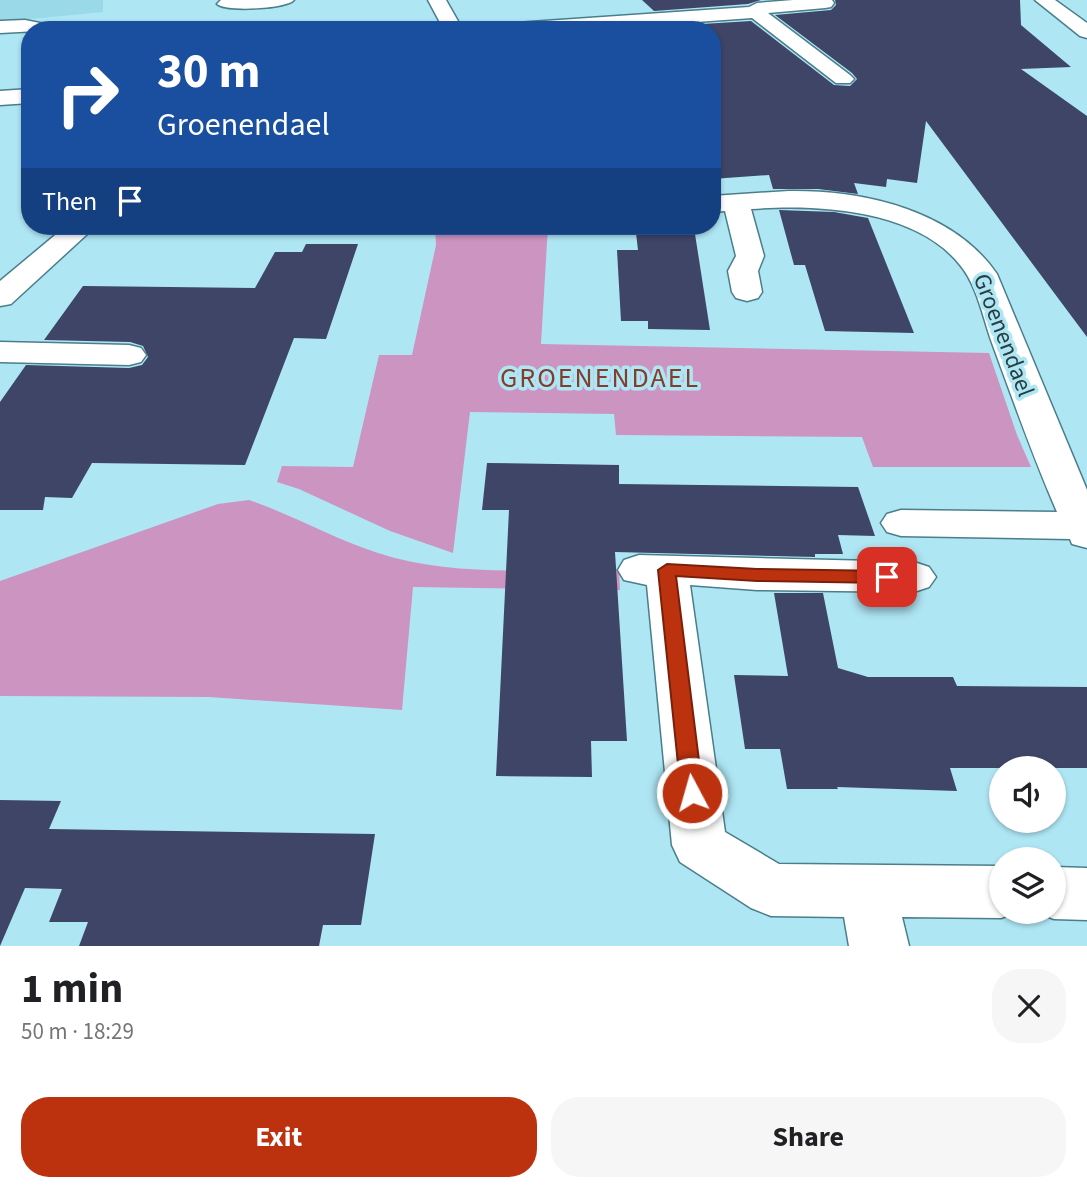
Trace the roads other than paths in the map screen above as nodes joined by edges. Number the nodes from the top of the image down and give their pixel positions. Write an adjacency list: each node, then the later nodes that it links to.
1 (285, 0): 5 (street)
2 (437, 0): 7 (street)
3 (1044, 0): 11 (street)
4 (825, 3): 6 (street)
5 (226, 5)
6 (753, 7): 8 (street); 12 (street)
7 (449, 21)
8 (599, 21)
9 (21, 26): 10 (street)
10 (0, 27)
11 (1087, 32)
12 (843, 79)
13 (21, 97): 14 (street)
14 (0, 98)
15 (724, 203): 17 (street, Groenendael); 22 (street, Groenendael)
16 (72, 235): 18 (street)
17 (747, 292)
18 (0, 297)
19 (0, 352): 20 (street)
20 (130, 355)
21 (901, 523): 22 (street, Groenendael)
22 (1085, 530)
23 (914, 577): 24 (street)
24 (867, 891): 25 (street); 28 (street)
25 (989, 892)
26 (1066, 893): 27 (street)
27 (1087, 894)
28 (879, 946)

